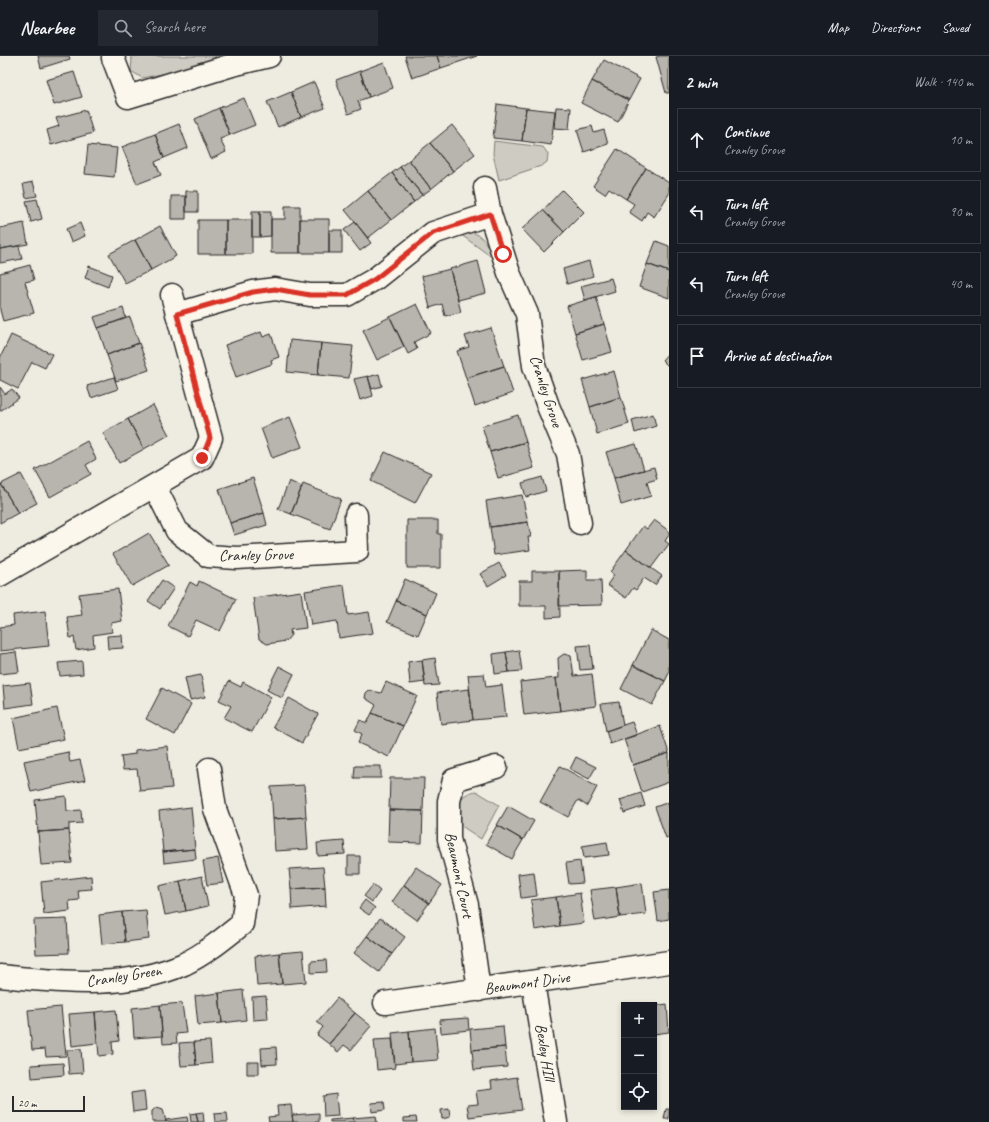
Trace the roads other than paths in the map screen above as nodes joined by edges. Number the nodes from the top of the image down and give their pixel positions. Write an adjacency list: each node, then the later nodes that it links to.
1 (269, 56): 3 (street)
2 (113, 58): 3 (street)
3 (231, 61)
4 (485, 188): 5 (street, Cranley Grove)
5 (490, 214): 6 (street); 8 (street, Cranley Grove)
6 (155, 487): 7 (street, Cranley Grove); 9 (street)
7 (356, 515)
8 (580, 523)
9 (0, 575)
10 (496, 767): 15 (street, Beaumont Court)
11 (209, 769): 13 (street, Cranley Green)
12 (669, 962): 14 (street, Beaumont Drive)
13 (0, 976)
14 (533, 982): 15 (street, Beaumont Drive); 17 (street, Bexley HIll)
15 (479, 990): 16 (street, Beaumont Drive)
16 (385, 1003)
17 (556, 1122)

